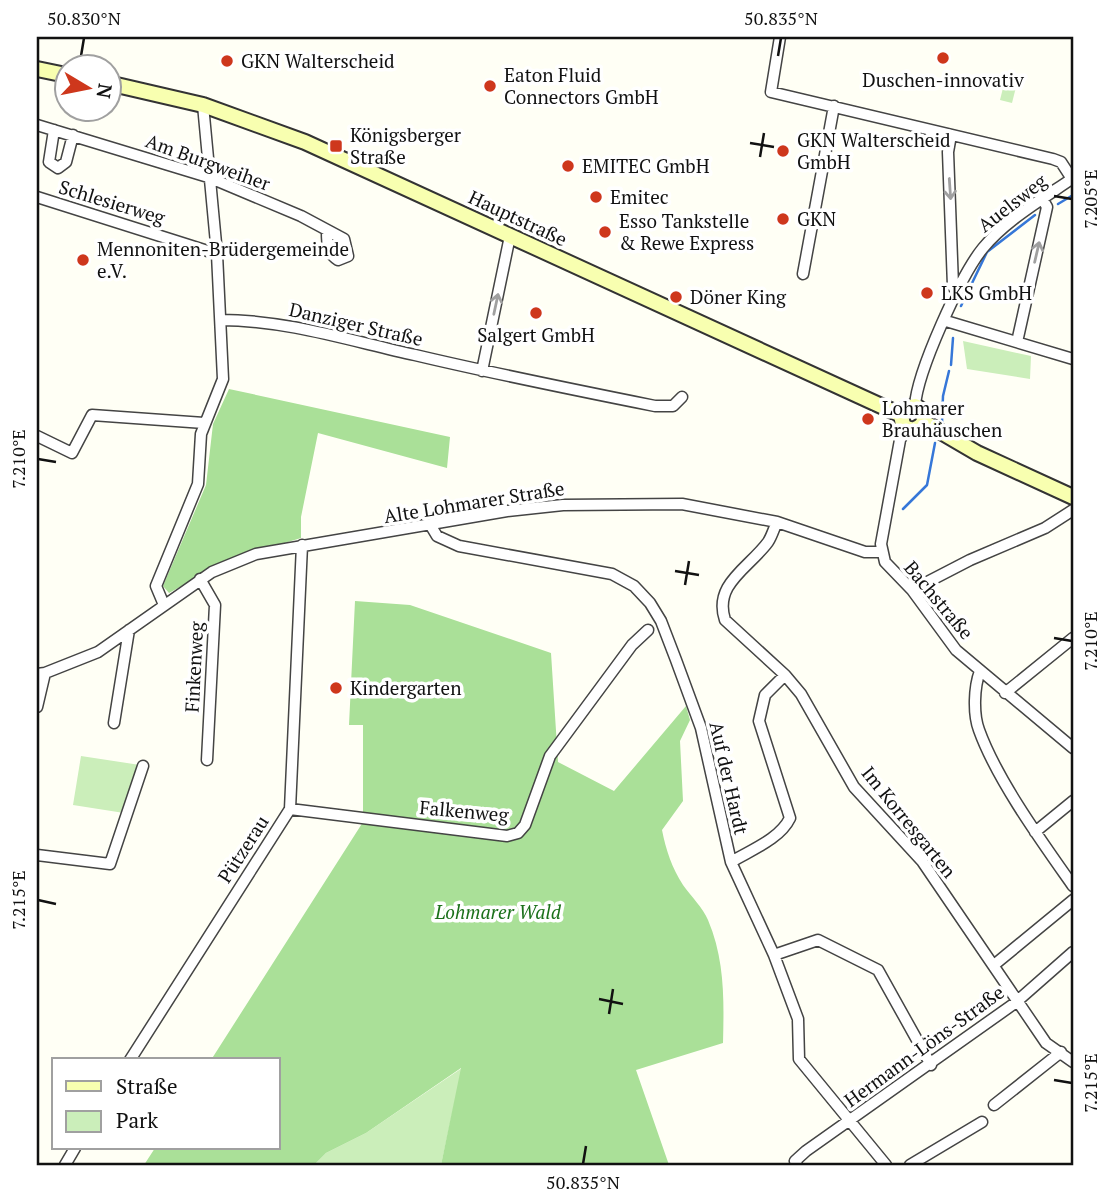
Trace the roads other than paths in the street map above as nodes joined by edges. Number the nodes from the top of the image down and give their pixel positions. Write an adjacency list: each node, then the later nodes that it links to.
1 (780, 37): 4 (street, Auelsweg)
2 (122, 86): 3 (main road, Hauptstraße)
3 (203, 105): 9 (street); 14 (main road, Hauptstraße)
4 (834, 106): 8 (street, Auelsweg); 16 (street)
5 (37, 125): 6 (street, Am Burgweiher)
6 (54, 130): 7 (street, Am Burgweiher); 7 (street)
7 (73, 135): 9 (street, Am Burgweiher)
8 (951, 135): 10 (street, Auelsweg); 17 (street, Auelsweg, one-way to 17)
9 (208, 177): 13 (street, Am Burgweiher); 15 (street)
10 (1073, 178): 12 (street, Auelsweg)
11 (37, 197): 15 (street, Schlesierweg)
12 (1043, 200): 17 (street, Auelsweg); 20 (street, one-way to 12)
13 (327, 231)
14 (510, 236): 22 (street, one-way to 14); 25 (main road, Hauptstraße)
15 (217, 254): 18 (street)
16 (803, 274)
17 (957, 294): 19 (street, Auelsweg)
18 (221, 320): 22 (street, Danziger Straße); 26 (street)
19 (946, 321): 20 (street); 24 (street, Auelsweg)
20 (1017, 342): 21 (street)
21 (1073, 359)
22 (482, 371): 23 (street, Danziger Straße)
23 (682, 397)
24 (915, 406): 25 (main road); 27 (main road)
25 (903, 421): 27 (main road); 34 (street, Bachstraße)
26 (204, 423): 28 (street); 37 (street)
27 (934, 429): 29 (main road)
28 (37, 436)
29 (1073, 497)
30 (1073, 510): 36 (street)
31 (777, 522): 32 (street, Alte Lohmarer Straße); 34 (street, Alte Lohmarer Straße); 43 (street, Im Korresgarten)
32 (431, 526): 33 (street, Alte Lohmarer Straße); 54 (street, Auf der Hardt)
33 (302, 545): 35 (street, Alte Lohmarer Straße); 51 (street, Pützerau)
34 (882, 552): 36 (street, Bachstraße)
35 (200, 579): 37 (street, Alte Lohmarer Straße); 48 (street, Finkenweg)
36 (912, 590): 41 (street, Bachstraße)
37 (164, 605): 39 (street, Alte Lohmarer Straße)
38 (649, 630): 51 (street, Falkenweg)
39 (130, 631): 42 (street, Alte Lohmarer Straße); 46 (street)
40 (1073, 638): 44 (street)
41 (980, 671): 44 (street, Bachstraße); 52 (street)
42 (41, 673): 45 (street)
43 (785, 675): 54 (street); 59 (street, Im Korresgarten)
44 (1005, 693): 47 (street, Bachstraße)
45 (37, 706)
46 (114, 723)
47 (1073, 748)
48 (207, 760)
49 (143, 766): 53 (street)
50 (1073, 801): 52 (street)
51 (290, 809): 62 (street, Pützerau)
52 (1035, 832): 55 (street)
53 (37, 855)
54 (731, 862): 58 (street, Auf der Hardt)
55 (1073, 886)
56 (1073, 900): 59 (street)
57 (1073, 952): 60 (street, Hermann-Löns-Straße)
58 (774, 955): 64 (street); 66 (street, Auf der Hardt)
59 (994, 965): 60 (street, Im Korresgarten)
60 (1016, 1003): 61 (street, Im Korresgarten); 64 (street, Hermann-Löns-Straße)
61 (1061, 1052): 63 (street, Im Korresgarten); 65 (street)
62 (131, 1058)
63 (1073, 1062)
64 (931, 1065): 66 (street, Hermann-Löns-Straße)
65 (994, 1105)
66 (848, 1122): 68 (street, Hermann-Löns-Straße); 69 (street, Auf der Hardt)
67 (982, 1122): 70 (street)
68 (797, 1165)
69 (886, 1165)
70 (910, 1165)

